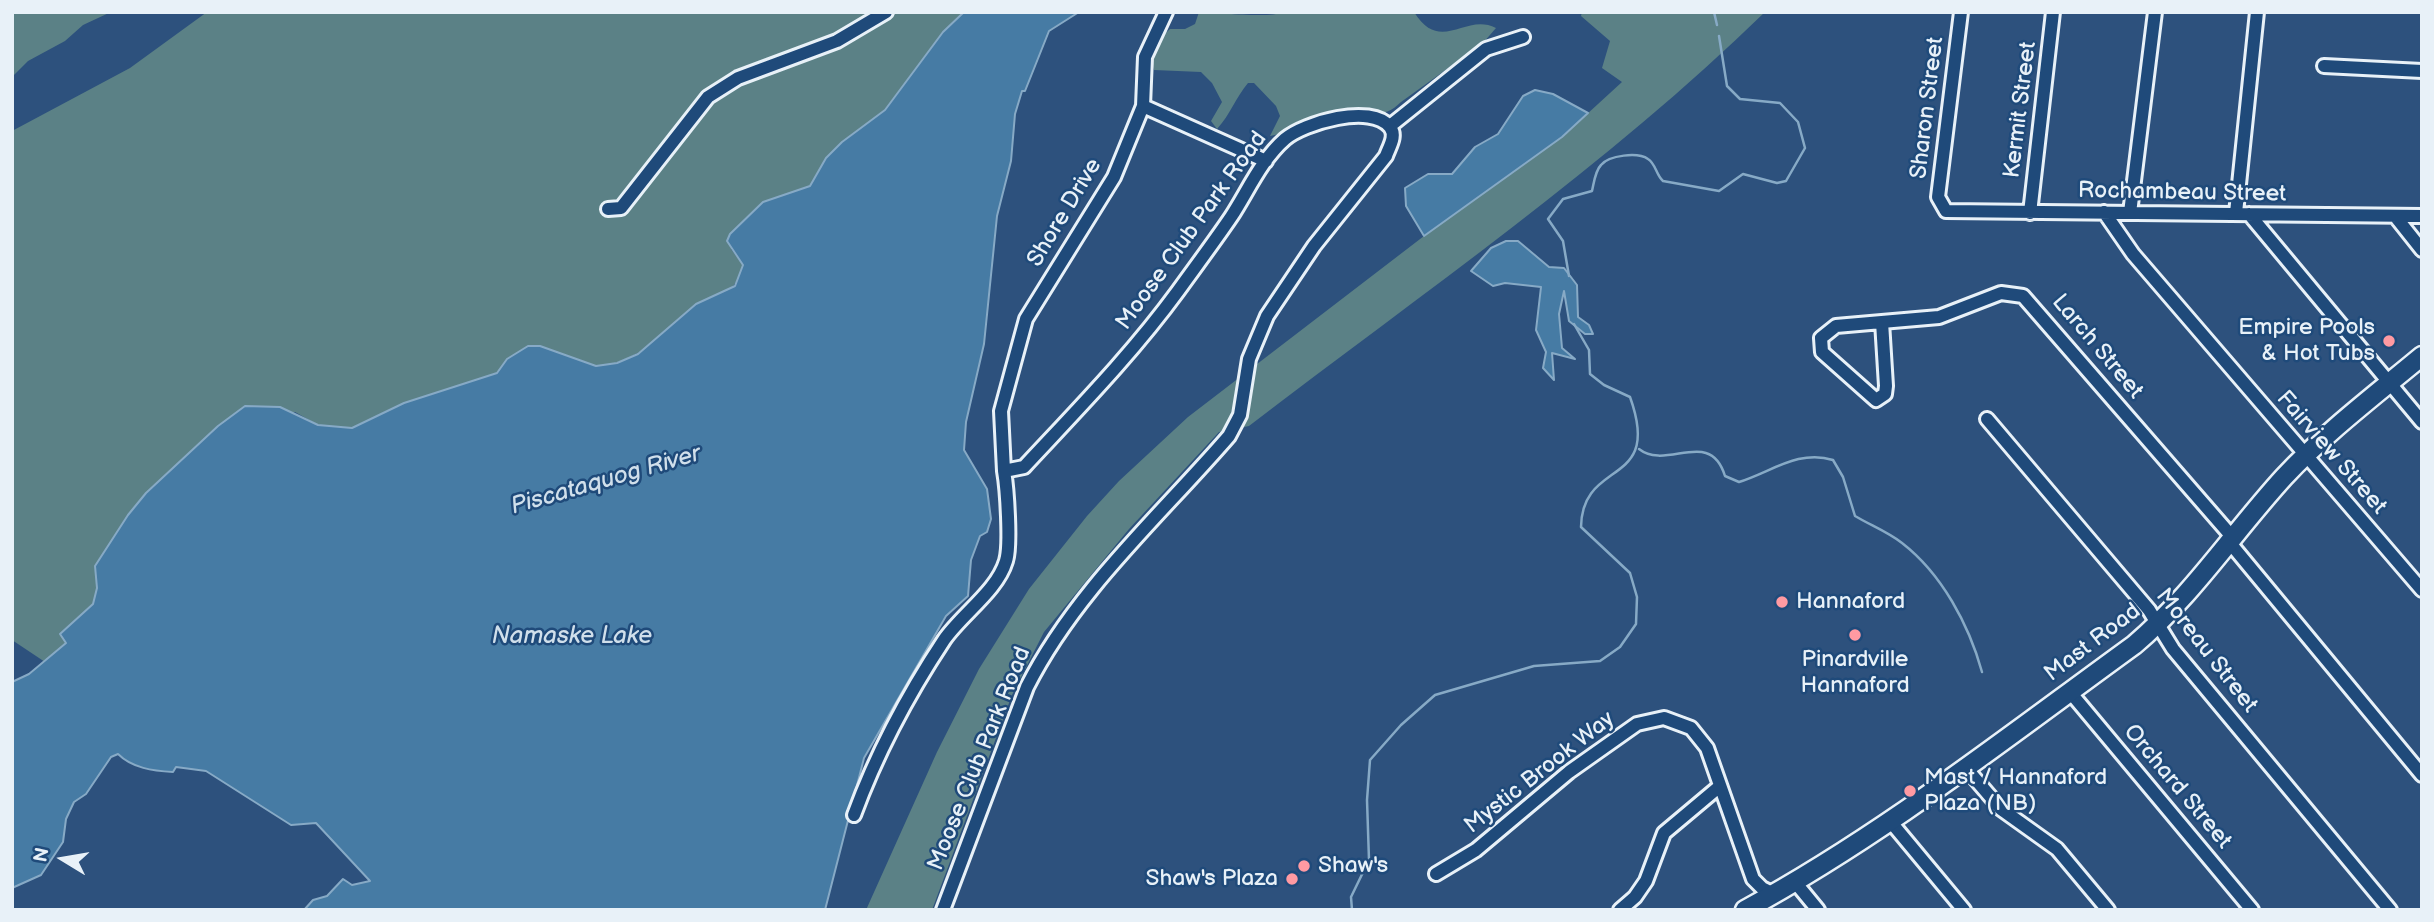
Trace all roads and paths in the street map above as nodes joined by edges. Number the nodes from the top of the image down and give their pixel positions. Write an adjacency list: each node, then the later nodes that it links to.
1 (886, 12): 14 (street)
2 (1166, 12): 10 (street)
3 (1961, 12): 13 (street, Sharon Street)
4 (2053, 12): 16 (street, Kermit Street)
5 (2155, 12): 17 (street)
6 (2257, 12): 18 (street)
7 (1523, 37): 11 (street)
8 (2324, 66): 9 (street)
9 (2422, 71)
10 (1143, 106): 12 (street); 28 (street, Shore Drive)
11 (1390, 127): 12 (street, Moose Club Park Road); 41 (street, Moose Club Park Road)
12 (1266, 160): 28 (street, Moose Club Park Road)
13 (1942, 208): 16 (street, Rochambeau Street)
14 (608, 209)
15 (2104, 212): 16 (street, Rochambeau Street); 17 (street, Rochambeau Street); 27 (street, Fairview Street)
16 (2030, 213)
17 (2130, 213): 18 (street, Rochambeau Street)
18 (2242, 213): 19 (street, Rochambeau Street); 24 (street)
19 (2395, 216): 20 (street, Rochambeau Street); 21 (street)
20 (2422, 216)
21 (2422, 250)
22 (1882, 322): 22 (street, Larch Street); 29 (street, Larch Street)
23 (2422, 356): 24 (main road, Mast Road)
24 (2389, 384): 26 (street); 27 (main road, Mast Road)
25 (1987, 419): 31 (street, Moreau Street)
26 (2422, 422)
27 (2306, 456): 29 (main road, Mast Road); 30 (street, Fairview Street)
28 (1004, 471): 36 (street)
29 (2232, 541): 31 (main road, Mast Road); 34 (street, Larch Street)
30 (2422, 590)
31 (2158, 625): 32 (main road, Mast Road); 48 (street, Moreau Street)
32 (2070, 692): 33 (main road, Mast Road); 47 (street, Orchard Street)
33 (1965, 767): 37 (main road, Mast Road); 46 (street)
34 (2422, 775)
35 (1720, 786): 38 (street, Mystic Brook Way); 40 (street, Mystic Brook Way); 42 (street)
36 (854, 815)
37 (1890, 821): 39 (main road, Mast Road); 45 (street)
38 (1436, 874)
39 (1795, 882): 40 (main road, Mast Road); 44 (street)
40 (1774, 894): 43 (main road, Mast Road)
41 (943, 910)
42 (1620, 910)
43 (1745, 910)
44 (1818, 910)
45 (1964, 910)
46 (2108, 910)
47 (2252, 910)
48 (2390, 910)

